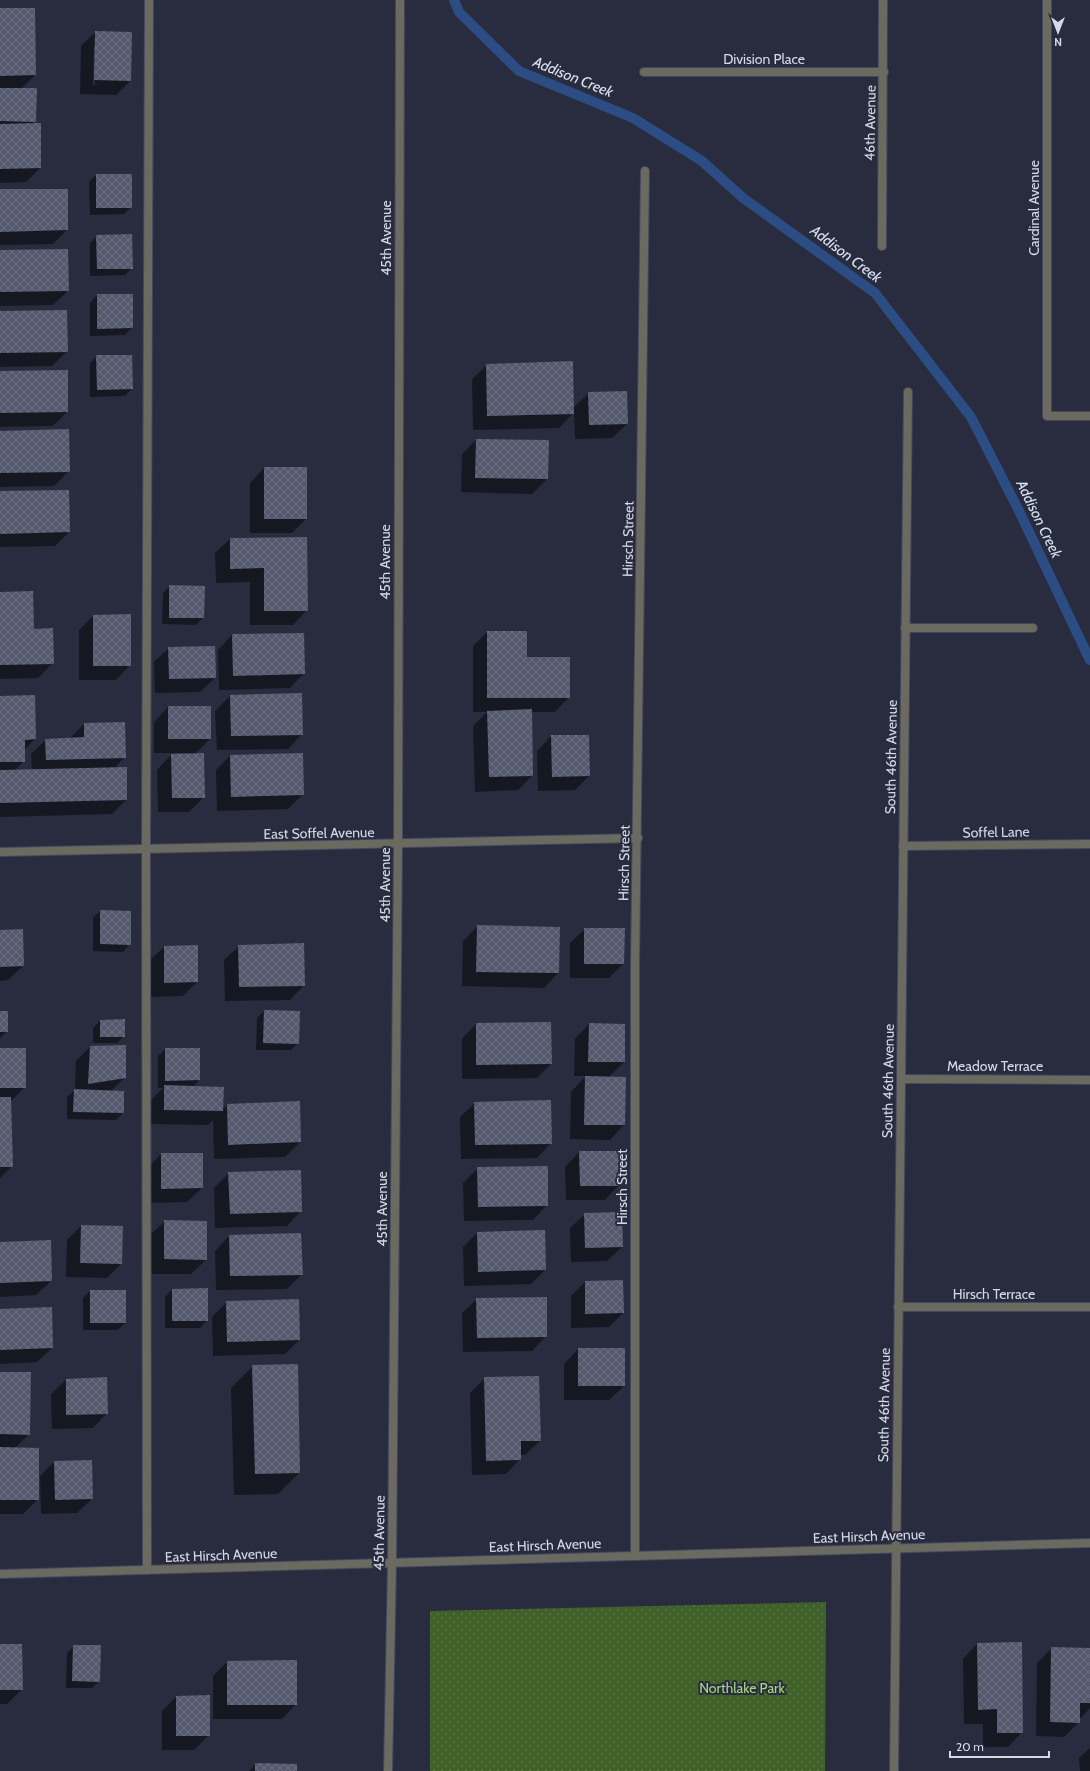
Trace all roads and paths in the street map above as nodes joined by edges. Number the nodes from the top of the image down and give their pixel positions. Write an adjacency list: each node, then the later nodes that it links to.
1 (149, 0): 17 (street)
2 (400, 0): 14 (street, 45th Avenue)
3 (883, 0): 6 (street, 46th Avenue)
4 (1047, 0): 10 (street, Cardinal Avenue)
5 (644, 72): 6 (street, Division Place)
6 (884, 72): 8 (street, 46th Avenue)
7 (644, 171): 13 (street, Hirsch Street)
8 (882, 246)
9 (908, 392): 11 (street, South 46th Avenue)
10 (1090, 416)
11 (905, 628): 12 (street); 16 (street, South 46th Avenue)
12 (1033, 628)
13 (638, 838): 14 (street, East Soffel Avenue); 25 (street, Hirsch Street)
14 (398, 844): 17 (street, East Soffel Avenue); 26 (street, 45th Avenue)
15 (1090, 844): 16 (street, Soffel Lane)
16 (903, 846): 19 (street, South 46th Avenue)
17 (146, 850): 18 (street, East Soffel Avenue); 27 (street)
18 (0, 852)
19 (901, 1079): 20 (street, Meadow Terrace); 21 (street, South 46th Avenue)
20 (1090, 1080)
21 (898, 1307): 22 (street, Hirsch Terrace); 24 (street, South 46th Avenue)
22 (1090, 1307)
23 (1090, 1543): 24 (street, East Hirsch Avenue)
24 (896, 1549): 25 (street, East Hirsch Avenue); 30 (street, South 46th Avenue)
25 (636, 1556): 26 (street, East Hirsch Avenue)
26 (392, 1563): 27 (street, East Hirsch Avenue); 29 (street, 45th Avenue)
27 (147, 1570): 28 (street, East Hirsch Avenue)
28 (0, 1574)
29 (388, 1771)
30 (894, 1771)

